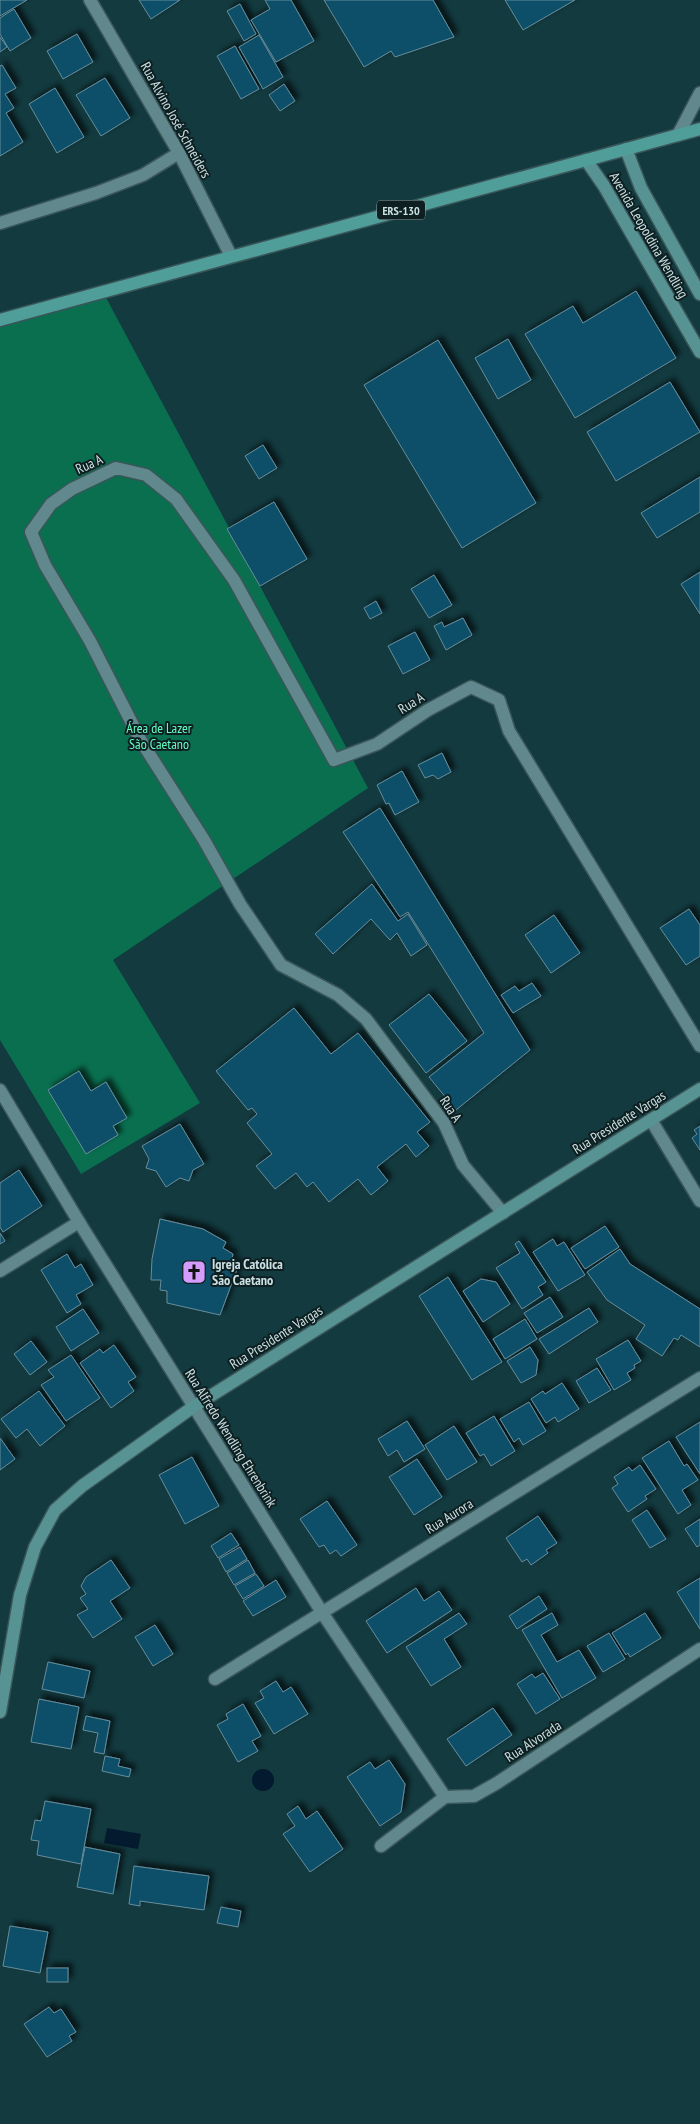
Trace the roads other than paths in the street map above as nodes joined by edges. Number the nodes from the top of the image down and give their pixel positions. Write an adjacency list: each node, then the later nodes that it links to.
1 (90, 0): 6 (street, Rua Alvino José Schneiders)
2 (700, 93): 4 (street)
3 (700, 129): 4 (main road, ERS-130)
4 (678, 135): 5 (main road, ERS-130)
5 (626, 149): 7 (main road, ERS-130); 10 (main road, Avenida Leopoldina Wendling)
6 (179, 153): 8 (street); 9 (street, Rua Alvino José Schneiders)
7 (586, 160): 9 (main road, ERS-130); 12 (main road, Avenida Leopoldina Wendling)
8 (0, 223)
9 (231, 256): 11 (main road, ERS-130)
10 (700, 294)
11 (0, 320)
12 (700, 352)
13 (700, 1046): 18 (street, Rua A)
14 (700, 1089): 16 (main road, Rua Presidente Vargas)
15 (0, 1090): 19 (street, Rua Alfredo Wendling Ehrenbrink)
16 (651, 1120): 17 (street); 18 (main road, Rua Presidente Vargas)
17 (700, 1201)
18 (503, 1213): 22 (main road, Rua Presidente Vargas)
19 (79, 1222): 20 (street); 22 (street, Rua Alfredo Wendling Ehrenbrink)
20 (0, 1271)
21 (700, 1378): 23 (street, Rua Aurora)
22 (193, 1406): 23 (street, Rua Alfredo Wendling Ehrenbrink); 26 (main road, Rua Presidente Vargas)
23 (323, 1614): 25 (street, Rua Aurora); 27 (street, Rua Alfredo Wendling Ehrenbrink)
24 (700, 1649): 27 (street, Rua Alvorada)
25 (215, 1680)
26 (0, 1712)
27 (445, 1797): 28 (street)
28 (381, 1846)

